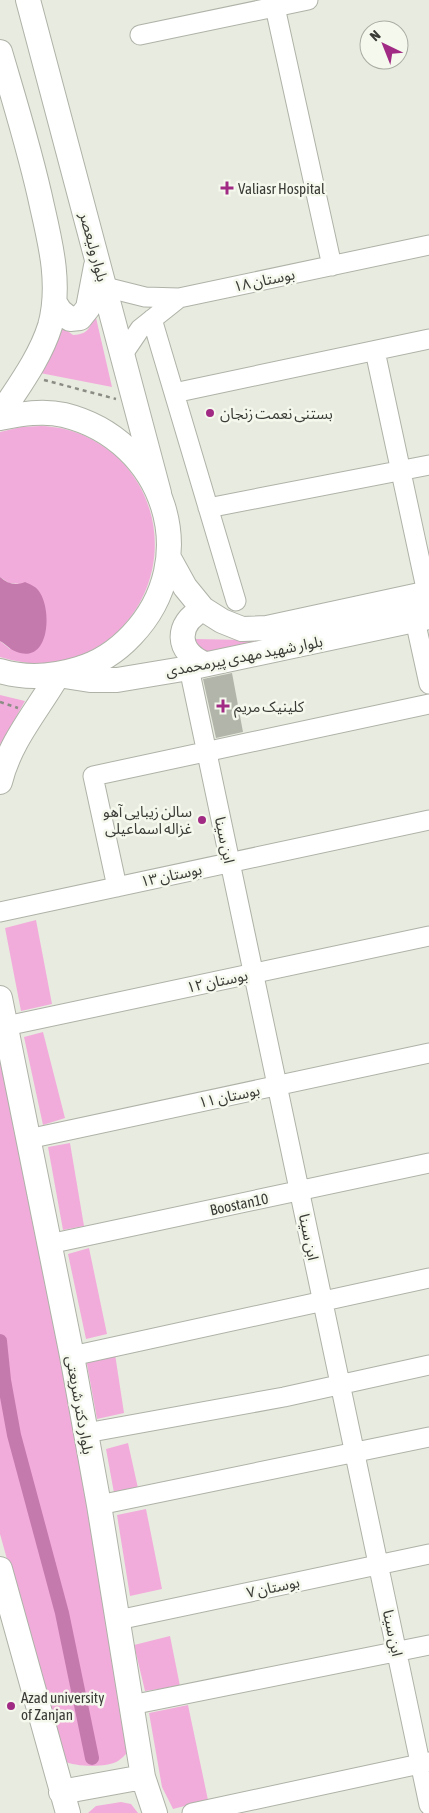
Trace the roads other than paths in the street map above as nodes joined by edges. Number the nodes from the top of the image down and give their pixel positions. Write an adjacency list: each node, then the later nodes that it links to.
1 (28, 0): 8 (main road, بلوار ولیعصر)
2 (308, 0): 3 (street)
3 (275, 7): 4 (street); 9 (street)
4 (140, 35)
5 (0, 52): 6 (main road)
6 (4, 82): 12 (main road)
7 (429, 246): 9 (street, بوستان ۱۸)
8 (98, 258): 10 (main road, بلوار ولیعصر); 12 (main road)
9 (332, 266): 11 (street, بوستان ۱۸)
10 (105, 287): 11 (street); 16 (main road, بلوار ولیعصر)
11 (179, 298): 13 (street, بوستان ۱۸)
12 (55, 303): 18 (main road)
13 (152, 320): 16 (street, بوستان ۱۸); 17 (street)
14 (429, 339): 15 (street)
15 (375, 351): 17 (street); 20 (street)
16 (122, 354): 21 (main road, بلوار ولیعصر)
17 (174, 393): 22 (street)
18 (0, 416): 21 (main road)
19 (429, 465): 20 (street)
20 (401, 470): 22 (street); 24 (street)
21 (159, 493): 23 (main road)
22 (208, 508): 25 (street)
23 (168, 558): 26 (main road); 30 (main road)
24 (428, 593): 26 (main road, بلوار شهید مهدی پیرمحمدی)
25 (236, 601)
26 (202, 609): 28 (main road)
27 (422, 619): 28 (main road, بلوار شهید مهدی پیرمحمدی); 31 (street)
28 (197, 666): 30 (main road, بلوار شهید مهدی پیرمحمدی); 33 (street, ابن سینا)
29 (0, 671): 30 (main road)
30 (58, 675): 34 (main road)
31 (429, 684)
32 (429, 704): 33 (street)
33 (206, 752): 36 (street, ابن سینا); 37 (street)
34 (0, 782)
35 (429, 820): 36 (street, بوستان ۱۳)
36 (230, 862): 37 (street, بوستان ۱۳); 40 (street, ابن سینا)
37 (117, 887): 38 (street, بوستان ۱۳)
38 (0, 912)
39 (429, 936): 40 (street, بوستان ۱۲)
40 (253, 974): 42 (street, بوستان ۱۲); 44 (street, ابن سینا)
41 (0, 998): 42 (main road, بلوار دکتر شریعتی)
42 (6, 1026): 45 (main road, بلوار دکتر شریعتی)
43 (429, 1053): 44 (street, بوستان ۱۱)
44 (277, 1086): 45 (street, بوستان ۱۱); 47 (street, ابن سینا)
45 (28, 1139): 48 (main road, بلوار دکتر شریعتی)
46 (429, 1163): 47 (street, Boostan10)
47 (299, 1191): 48 (street, Boostan10); 50 (street, ابن سینا)
48 (49, 1244): 51 (main road, بلوار دکتر شریعتی)
49 (429, 1278): 50 (street)
50 (323, 1301): 51 (street); 53 (street, ابن سینا)
51 (72, 1356): 54 (main road, بلوار دکتر شریعتی)
52 (429, 1365): 53 (street)
53 (340, 1384): 54 (street); 56 (street, ابن سینا)
54 (86, 1434): 57 (main road, بلوار دکتر شریعتی)
55 (429, 1437): 56 (street)
56 (355, 1453): 57 (street); 59 (street, ابن سینا)
57 (99, 1505): 61 (main road, بلوار دکتر شریعتی)
58 (429, 1554): 59 (street, بوستان ۷)
59 (378, 1565): 61 (street, بوستان ۷); 63 (street, ابن سینا)
60 (0, 1569): 67 (main road)
61 (118, 1620): 64 (main road, بلوار دکتر شریعتی)
62 (429, 1645): 63 (street)
63 (397, 1652): 64 (street); 65 (street, ابن سینا)
64 (131, 1706): 66 (main road, بلوار دکتر شریعتی)
65 (425, 1763): 68 (street, ابن سینا); 70 (street)
66 (143, 1777): 67 (main road); 69 (main road, بلوار دکتر شریعتی)
67 (64, 1802)
68 (429, 1805)
69 (155, 1813)
70 (192, 1813)

